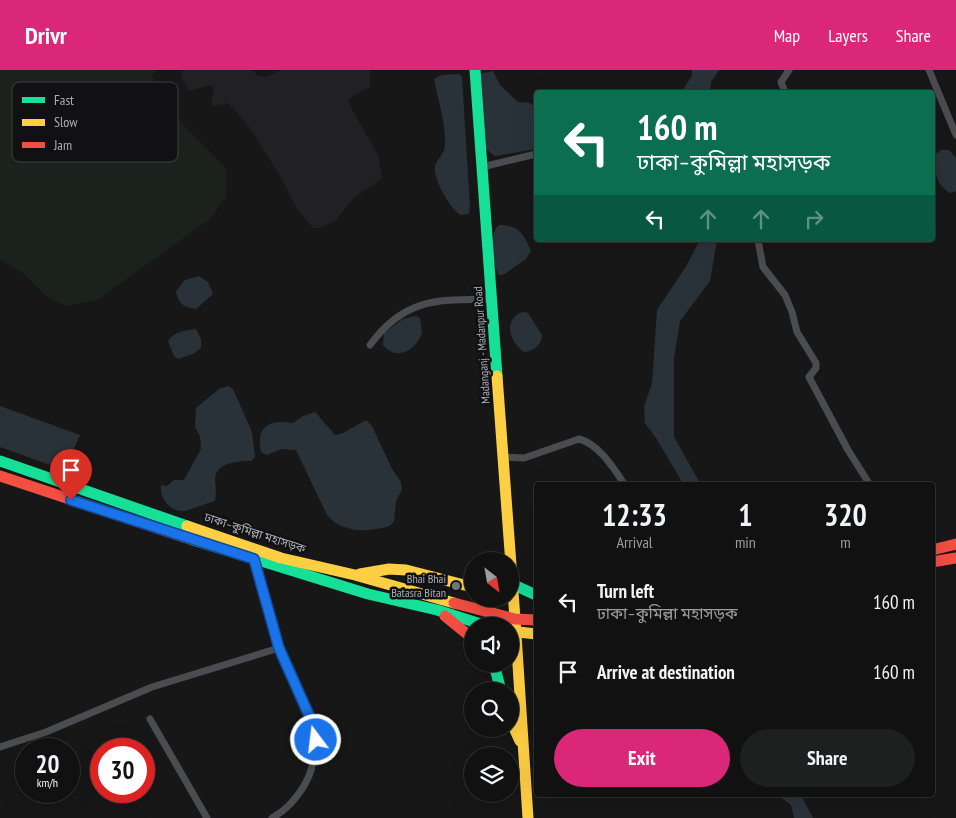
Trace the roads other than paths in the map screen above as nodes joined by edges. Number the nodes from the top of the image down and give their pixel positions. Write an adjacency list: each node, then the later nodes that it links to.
1 (475, 70): 7 (main road, Madanganj - Madanpur Road)
2 (789, 70): 4 (street)
3 (929, 70): 5 (street)
4 (784, 90)
5 (956, 135)
6 (534, 154): 7 (street)
7 (482, 167): 9 (main road, Madanganj - Madanpur Road)
8 (758, 242): 15 (street)
9 (492, 300): 10 (street); 11 (main road, Madanganj - Madanpur Road)
10 (370, 345)
11 (504, 457): 14 (street); 18 (main road, Madanganj - Madanpur Road)
12 (0, 461): 22 (main road, ঢাকা–কুমিল্লা মহাসড়ক)
13 (0, 476): 19 (main road, ঢাকা–কুমিল্লা মহাসড়ক)
14 (623, 482)
15 (868, 482)
16 (956, 544): 17 (main road)
17 (935, 549)
18 (510, 552)
19 (254, 559): 26 (main road, ঢাকা–কুমিল্লা মহাসড়ক); 34 (street)
20 (955, 560): 21 (main road)
21 (935, 562)
22 (355, 574): 23 (main road); 27 (main road, ঢাকা–কুমিল্লা মহাসড়ক)
23 (464, 585)
24 (519, 589): 25 (main road)
25 (534, 594)
26 (436, 610): 28 (main road, ঢাকা–কুমিল্লা মহাসড়ক); 31 (main road)
27 (506, 617)
28 (464, 619)
29 (519, 619): 30 (main road, ঢাকা–কুমিল্লা মহাসড়ক)
30 (534, 620)
31 (464, 632)
32 (519, 633): 33 (main road)
33 (534, 634)
34 (279, 648): 38 (street); 41 (street)
35 (517, 672): 39 (main road, Madanganj - Madanpur Road)
36 (150, 719): 40 (street)
37 (518, 737): 39 (main road)
38 (0, 747)
39 (524, 751): 42 (main road, Madanganj - Madanpur Road)
40 (207, 818)
41 (272, 818)
42 (528, 818)

